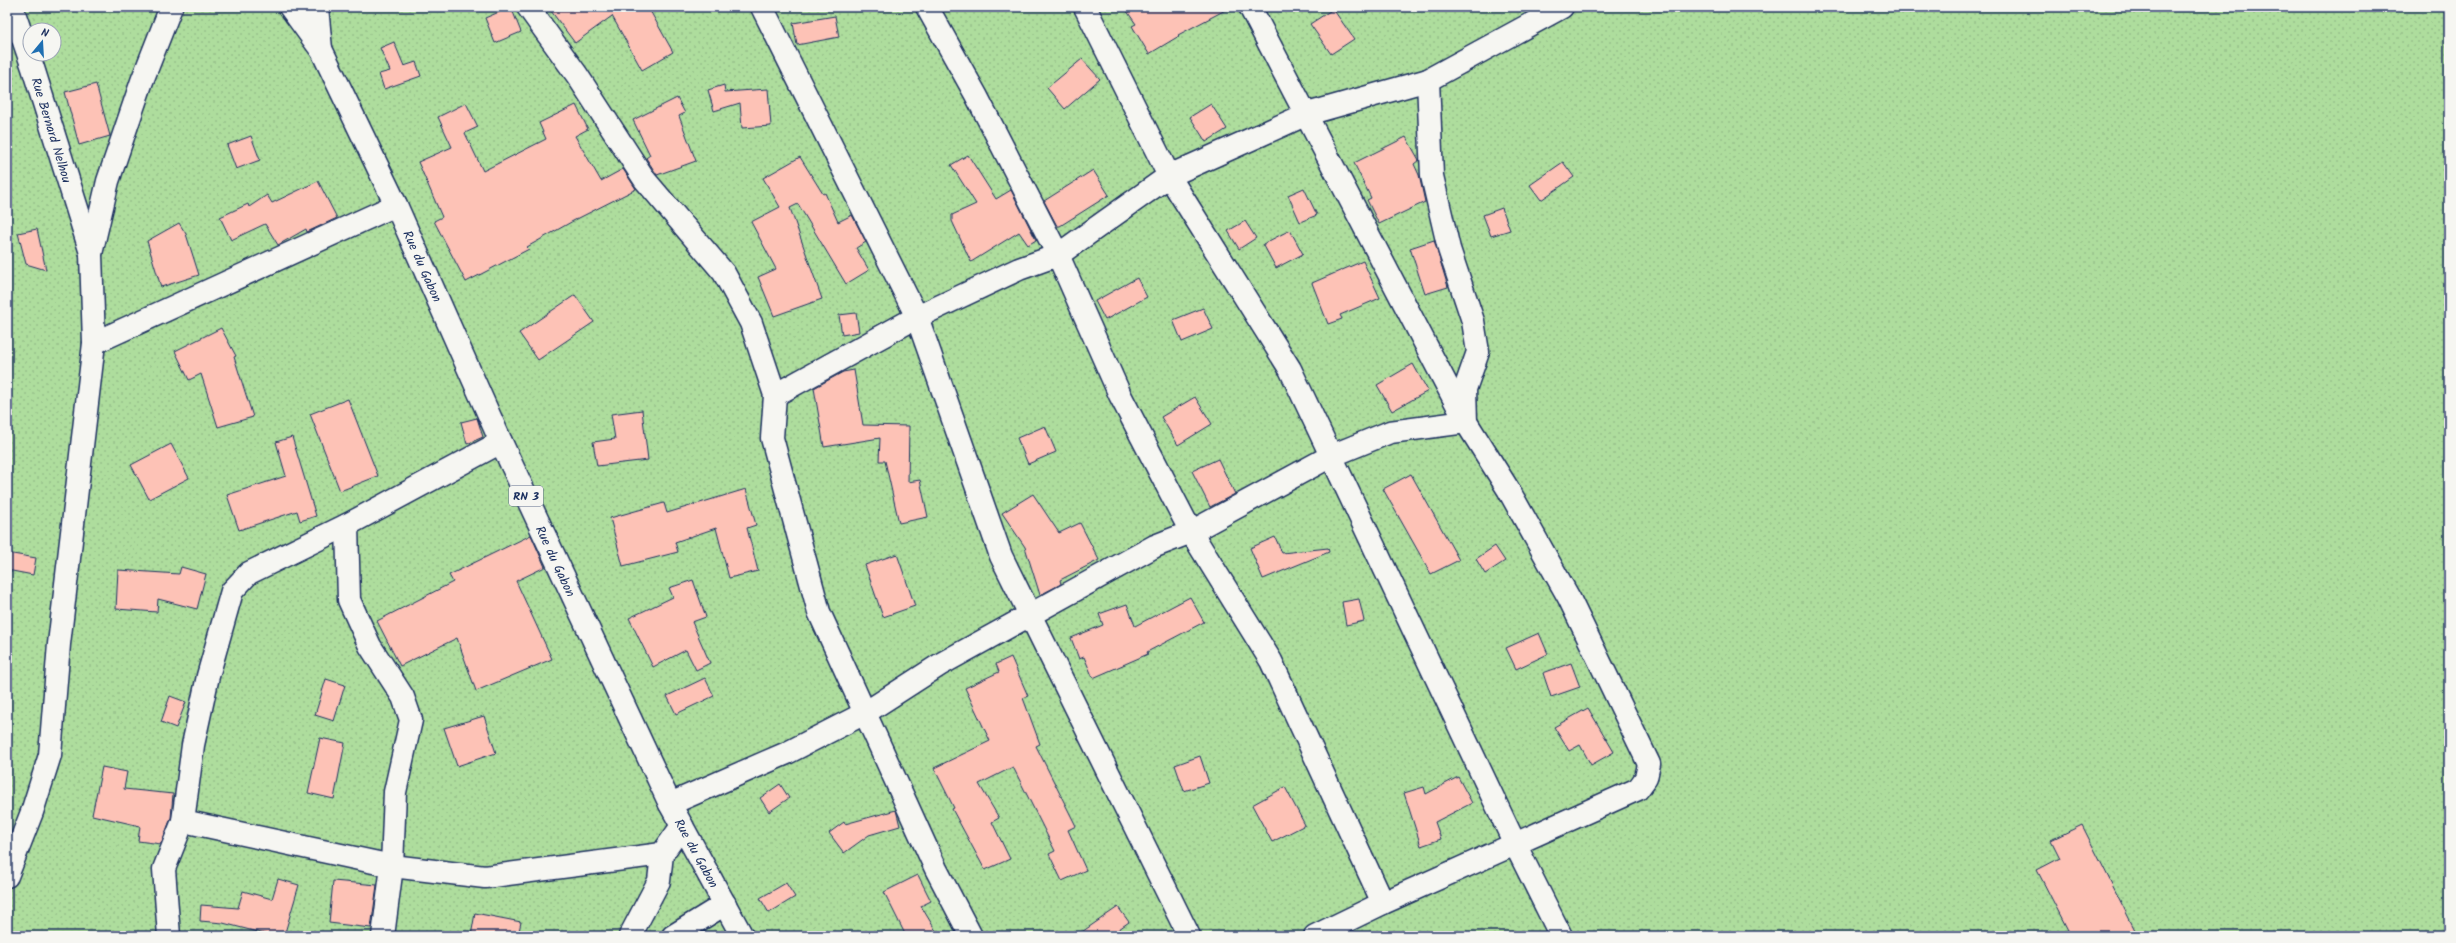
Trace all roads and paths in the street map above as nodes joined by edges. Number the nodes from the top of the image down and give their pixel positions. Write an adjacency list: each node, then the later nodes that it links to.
1 (12, 7): 16 (main road, Rue Bernard Nelhou)
2 (317, 7): 11 (main road, Rue du Gabon / RN 3)
3 (528, 7): 20 (main road)
4 (762, 7): 18 (main road)
5 (927, 7): 17 (main road)
6 (1085, 7): 14 (main road)
7 (1250, 7): 13 (main road)
8 (1562, 7): 12 (main road)
9 (172, 8): 16 (main road)
10 (288, 8): 11 (main road, Rue du Gabon / RN 3)
11 (322, 50): 15 (main road, Rue du Gabon / RN 3)
12 (1428, 80): 13 (main road); 21 (main road)
13 (1307, 114): 14 (main road); 21 (main road)
14 (1169, 176): 17 (main road); 23 (main road)
15 (396, 205): 19 (main road); 22 (main road, Rue du Gabon / RN 3)
16 (91, 254): 19 (main road)
17 (1058, 255): 18 (main road); 25 (main road)
18 (917, 317): 20 (main road); 26 (main road)
19 (94, 343): 34 (main road)
20 (775, 395): 27 (main road)
21 (1466, 422): 23 (main road); 31 (main road)
22 (501, 442): 24 (main road); 28 (main road, Rue du Gabon / RN 3)
23 (1331, 456): 25 (main road); 31 (main road)
24 (347, 525): 29 (main road); 33 (main road)
25 (1191, 532): 26 (main road); 35 (main road)
26 (1030, 616): 27 (main road); 43 (main road)
27 (865, 712): 28 (main road); 42 (main road)
28 (670, 804): 30 (main road, Rue du Gabon / RN 3)
29 (183, 821): 33 (main road); 37 (main road)
30 (682, 826): 32 (main road); 36 (main road, Rue du Gabon / RN 3)
31 (1515, 844): 35 (main road); 45 (main road)
32 (662, 854): 33 (main road); 39 (main road)
33 (392, 866): 38 (main road)
34 (7, 876)
35 (1383, 903): 44 (main road)
36 (725, 904): 40 (main road); 41 (main road, Rue du Gabon / RN 3)
37 (169, 936)
38 (383, 936)
39 (630, 936)
40 (673, 936)
41 (742, 936)
42 (970, 936)
43 (1189, 936)
44 (1315, 936)
45 (1561, 936)

